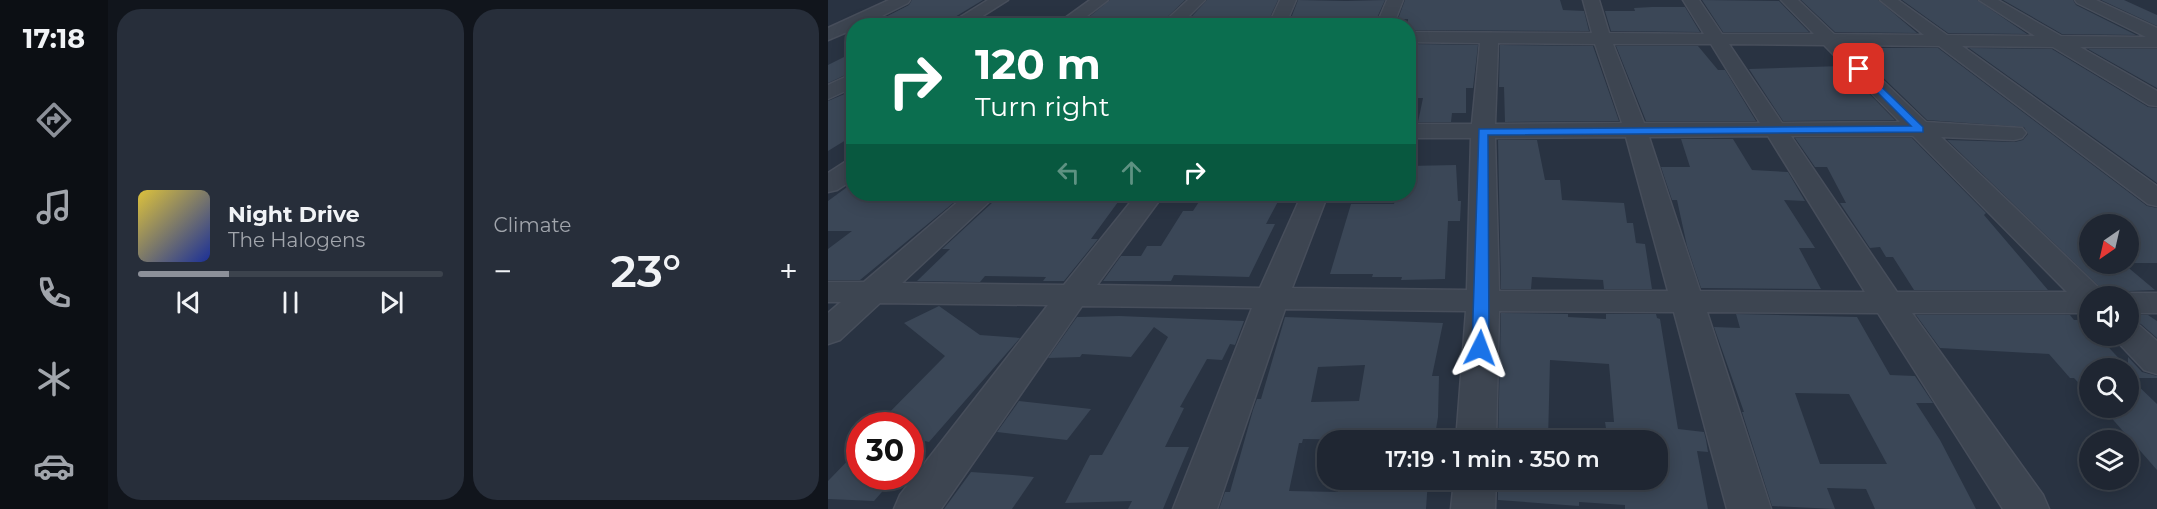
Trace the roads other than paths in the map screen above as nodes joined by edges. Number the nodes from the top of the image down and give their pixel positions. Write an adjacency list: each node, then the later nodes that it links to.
1 (902, 0): 13 (street)
2 (1000, 0): 14 (street)
3 (1100, 0): 15 (street)
4 (1197, 0): 16 (street)
5 (1288, 0): 17 (street)
6 (1395, 0): 18 (street)
7 (1590, 0): 25 (street)
8 (1691, 0): 26 (street)
9 (1789, 0): 27 (street)
10 (1887, 0): 28 (street)
11 (1987, 0): 29 (street)
12 (2083, 0): 22 (street)
13 (863, 18)
14 (968, 18)
15 (1074, 18)
16 (1177, 18)
17 (1280, 18)
18 (1387, 18)
19 (846, 26): 20 (street)
20 (829, 34): 21 (street)
21 (846, 34)
22 (2157, 35)
23 (1416, 37): 24 (street)
24 (1489, 38): 25 (street); 36 (street)
25 (1602, 39): 26 (street); 37 (street)
26 (1717, 39): 27 (street); 38 (street)
27 (1829, 39): 28 (street); 34 (street)
28 (1940, 39): 29 (street); 42 (street)
29 (2055, 40): 30 (street); 33 (street)
30 (2157, 42)
31 (846, 84): 32 (street)
32 (828, 93)
33 (2157, 100)
34 (1920, 129): 38 (street); 39 (street); 46 (street)
35 (1416, 131): 36 (street)
36 (1483, 131): 37 (street); 51 (street)
37 (1635, 131): 38 (street); 52 (street)
38 (1776, 131): 53 (street)
39 (2014, 133)
40 (846, 172): 41 (street)
41 (828, 184)
42 (2157, 198)
43 (974, 201): 48 (street)
44 (1145, 201): 49 (street)
45 (1312, 201): 50 (street)
46 (2079, 286)
47 (828, 292): 48 (street)
48 (870, 293): 49 (street); 57 (street)
49 (1072, 296): 50 (street); 62 (street)
50 (1272, 298): 51 (street); 63 (street)
51 (1483, 301): 52 (street); 60 (street)
52 (1688, 301): 53 (street); 65 (street)
53 (1888, 303): 54 (street); 66 (street)
54 (2079, 303)
55 (2139, 303): 56 (street)
56 (2157, 303)
57 (828, 332)
58 (2139, 344): 59 (street)
59 (2157, 361)
60 (1477, 430)
61 (1474, 490): 64 (street)
62 (916, 509)
63 (1195, 509)
64 (1473, 509)
65 (1749, 509)
66 (2027, 509)

